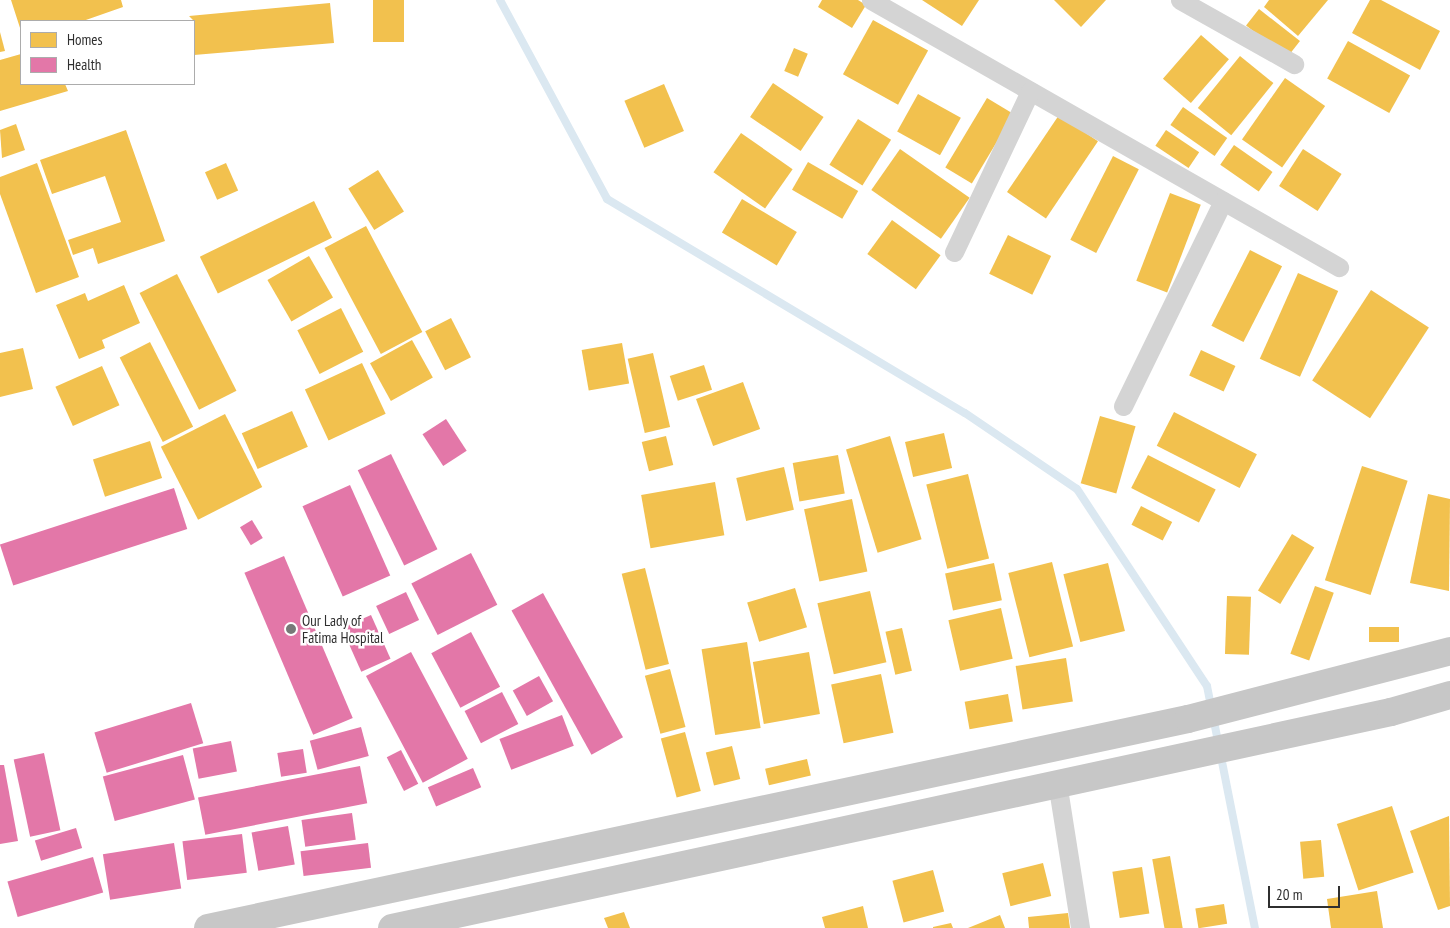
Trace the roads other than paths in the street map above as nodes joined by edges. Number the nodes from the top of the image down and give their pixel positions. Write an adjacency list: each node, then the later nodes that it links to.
1 (871, 0): 4 (street)
2 (1180, 0): 3 (street)
3 (1294, 64)
4 (1030, 92): 5 (street); 6 (street)
5 (1223, 201): 7 (street); 8 (street)
6 (954, 252)
7 (1339, 267)
8 (1123, 406)
9 (1450, 651): 12 (main road)
10 (1450, 695): 11 (main road)
11 (1057, 782): 13 (main road); 14 (street)
12 (208, 928)
13 (392, 928)
14 (1080, 928)

